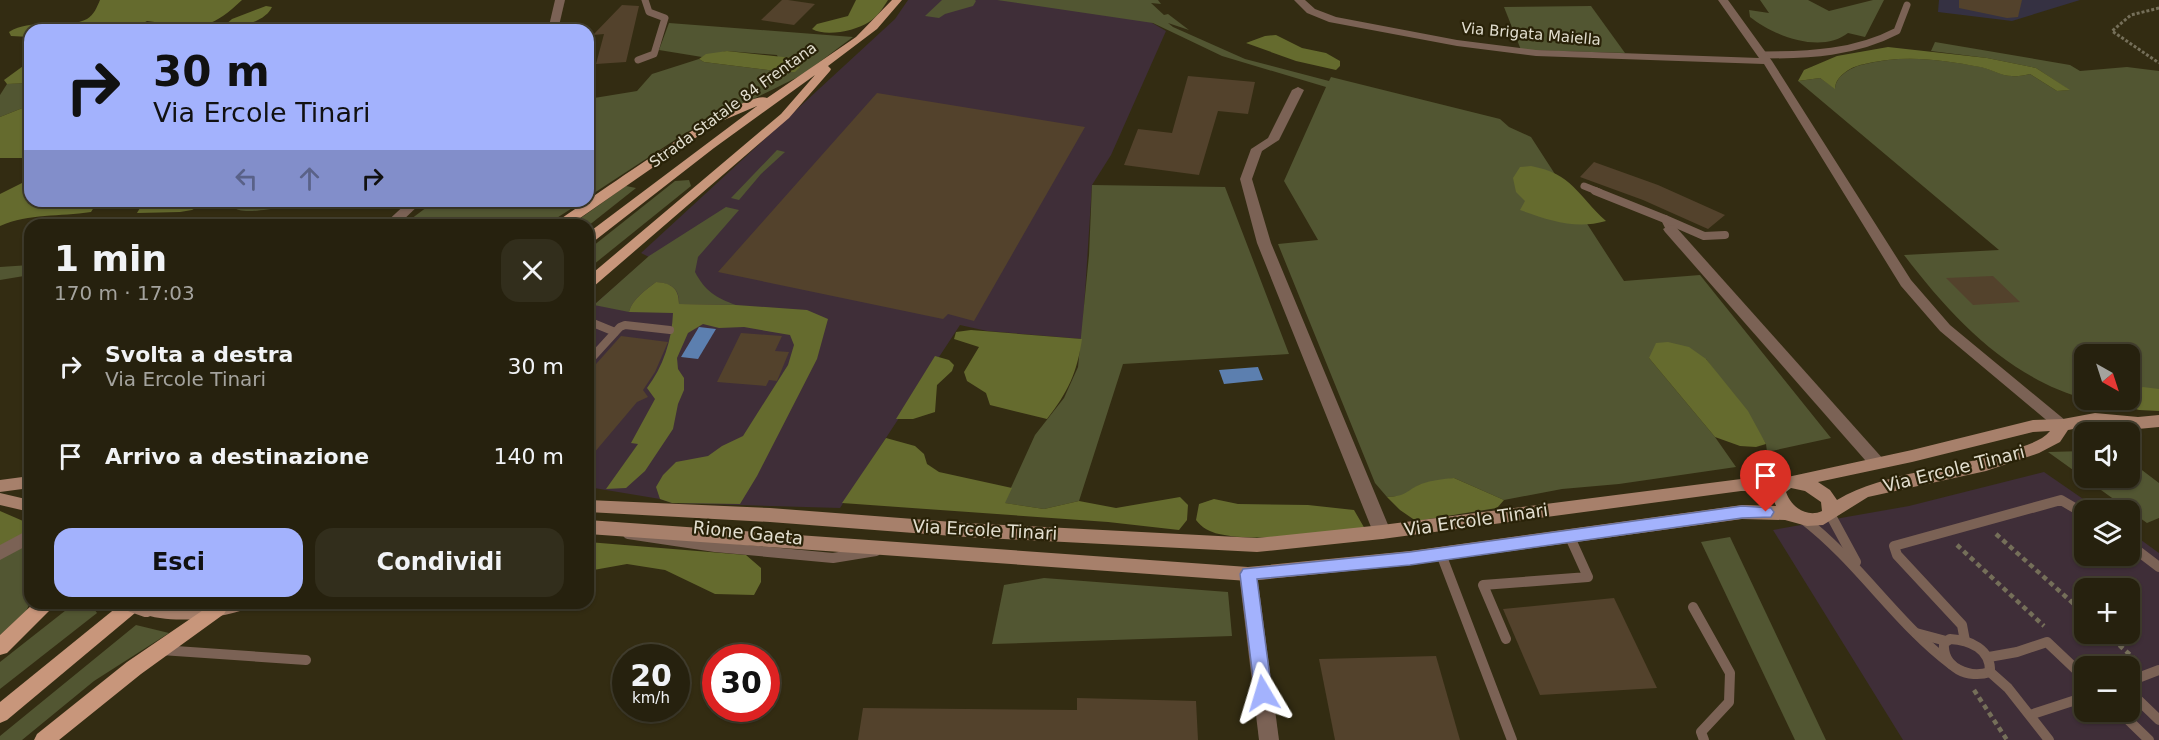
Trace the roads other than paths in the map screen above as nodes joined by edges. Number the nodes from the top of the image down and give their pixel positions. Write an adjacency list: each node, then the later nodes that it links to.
1 (560, 0): 7 (street)
2 (645, 0): 10 (lane)
3 (897, 0): 8 (main road, Strada Statale 84 Frentana)
4 (1299, 0): 9 (street, Via Brigata Maiella)
5 (1723, 0): 9 (street)
6 (1907, 5): 9 (lane)
7 (554, 24)
8 (840, 53): 11 (main road, Strada Statale 84 Frentana); 22 (main road)
9 (1765, 58): 28 (street)
10 (638, 60)
11 (790, 87): 14 (main road); 20 (main road, Strada Statale 84 Frentana)
12 (1298, 90): 40 (street, Via Ercole Tinari)
13 (1584, 186): 19 (lane)
14 (594, 202)
15 (410, 207): 17 (street)
16 (587, 207): 18 (main road)
17 (397, 219)
18 (570, 219)
19 (1668, 224): 21 (lane); 29 (street, Via Ercole Tinari)
20 (594, 234)
21 (1725, 234)
22 (594, 279)
23 (594, 324): 25 (lane)
24 (670, 330): 25 (lane)
25 (615, 332): 26 (lane)
26 (594, 355)
27 (2159, 421): 28 (street)
28 (2063, 425): 29 (street, Via Ercole Tinari); 37 (street, Via Ercole Tinari)
29 (1878, 464): 31 (street, Via Ercole Tinari)
30 (24, 483): 32 (street)
31 (1787, 483): 37 (street); 38 (street); 40 (street, Via Ercole Tinari)
32 (0, 486)
33 (0, 499): 34 (street)
34 (24, 505)
35 (594, 506): 40 (street, Via Ercole Tinari)
36 (2074, 508): 57 (lane)
37 (1831, 513): 38 (street, Via Ercole Tinari); 47 (lane)
38 (1800, 517): 41 (street, Via Ercole Tinari); 47 (lane)
39 (597, 528): 48 (street, Via Ercole Tinari)
40 (1382, 532)
41 (1569, 535): 45 (street, Via Ercole Tinari); 55 (lane)
42 (24, 539): 43 (street)
43 (0, 553)
44 (2140, 553): 46 (lane)
45 (1441, 554): 48 (street, Via Ercole Tinari); 75 (lane)
46 (2159, 567)
47 (1861, 572): 54 (lane)
48 (1248, 574): 74 (street)
49 (1693, 608): 76 (lane)
50 (40, 609): 58 (main road)
51 (133, 609): 69 (main road)
52 (158, 609): 53 (street)
53 (218, 609): 59 (main road)
54 (1914, 632): 56 (lane); 62 (lane)
55 (1506, 639)
56 (1946, 641): 57 (lane); 62 (lane)
57 (1965, 641): 60 (lane)
58 (2, 645)
59 (160, 650): 61 (lane); 73 (main road)
60 (1989, 657): 63 (lane); 64 (lane)
61 (306, 660)
62 (1957, 668): 64 (lane)
63 (2074, 668)
64 (1990, 672): 70 (lane)
65 (2155, 672): 66 (lane)
66 (2140, 677)
67 (2074, 701): 70 (lane)
68 (2140, 702): 71 (lane)
69 (0, 714)
70 (2030, 715): 77 (lane)
71 (2159, 720)
72 (2130, 722): 78 (lane)
73 (44, 740)
74 (1269, 740)
75 (1512, 740)
76 (1704, 740)
77 (2049, 740)
78 (2149, 740)

